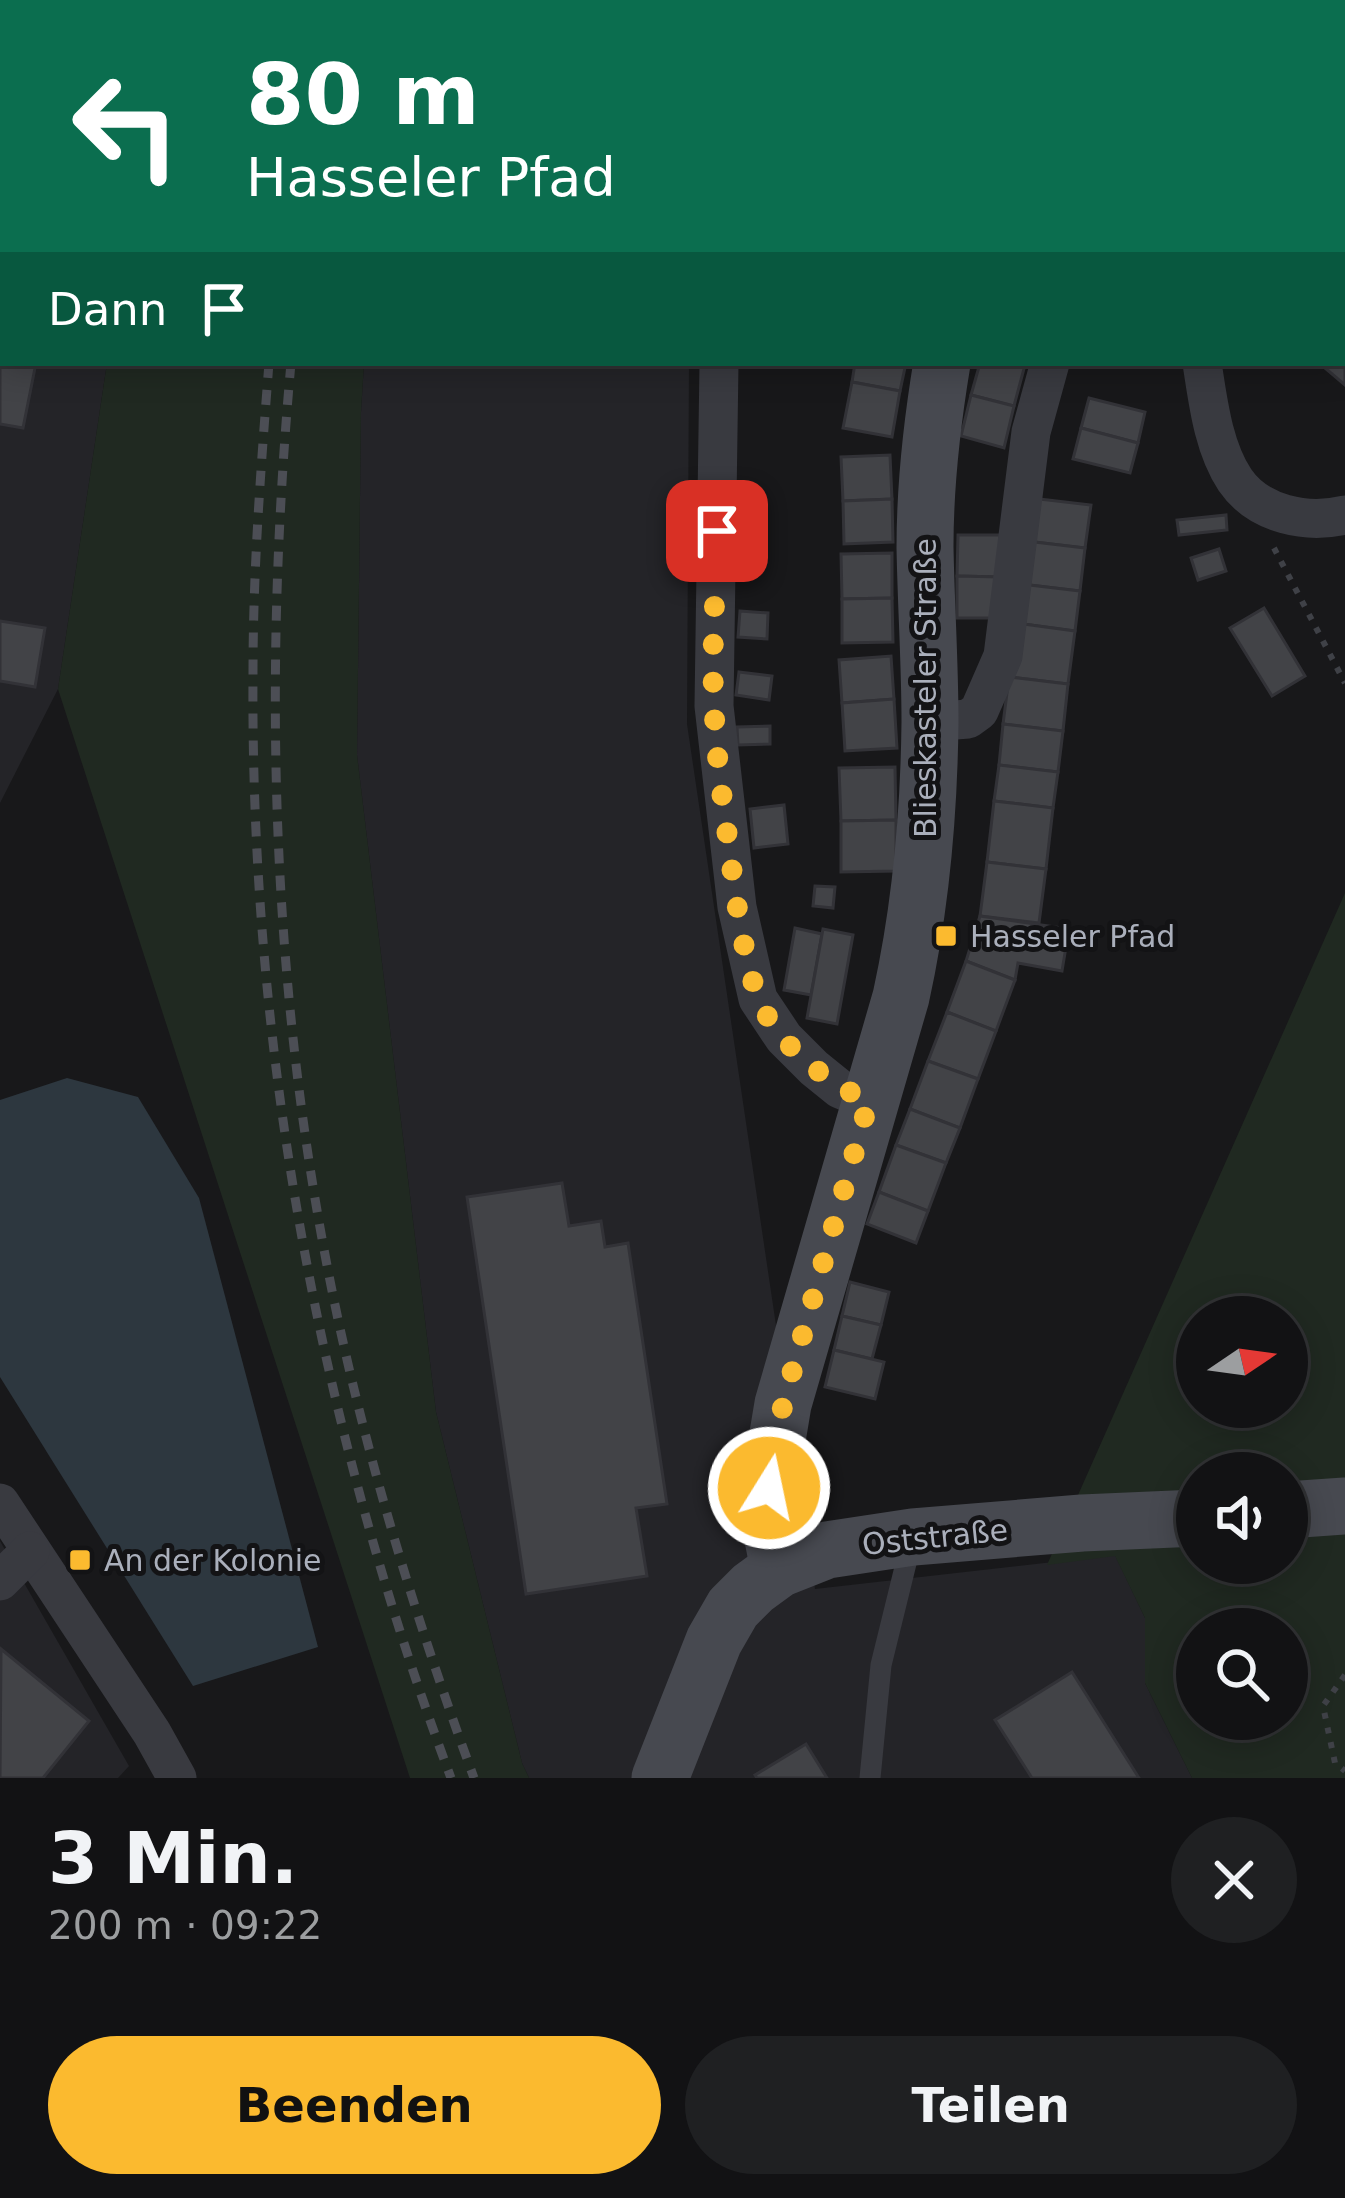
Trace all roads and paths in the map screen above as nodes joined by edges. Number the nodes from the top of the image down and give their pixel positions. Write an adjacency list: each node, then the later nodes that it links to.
1 (719, 366): 9 (street)
2 (942, 366): 8 (main road, Blieskasteler Straße)
3 (1050, 366): 8 (street)
4 (1202, 366): 5 (street)
5 (1250, 496): 6 (street); 7 (path)
6 (1345, 515)
7 (1345, 683)
8 (930, 722): 9 (main road, Blieskasteler Straße)
9 (869, 1101): 16 (main road, Blieskasteler Straße)
10 (0, 1503): 15 (street)
11 (1345, 1505): 12 (main road)
12 (1308, 1508)
13 (1176, 1519): 14 (main road, Oststraße)
14 (913, 1537): 16 (main road, Oststraße); 22 (lane)
15 (30, 1551): 17 (street); 20 (street)
16 (779, 1568): 21 (main road, Oststraße)
17 (0, 1582)
18 (1345, 1675): 19 (path)
19 (1345, 1771)
20 (177, 1778)
21 (660, 1778)
22 (870, 1778)

